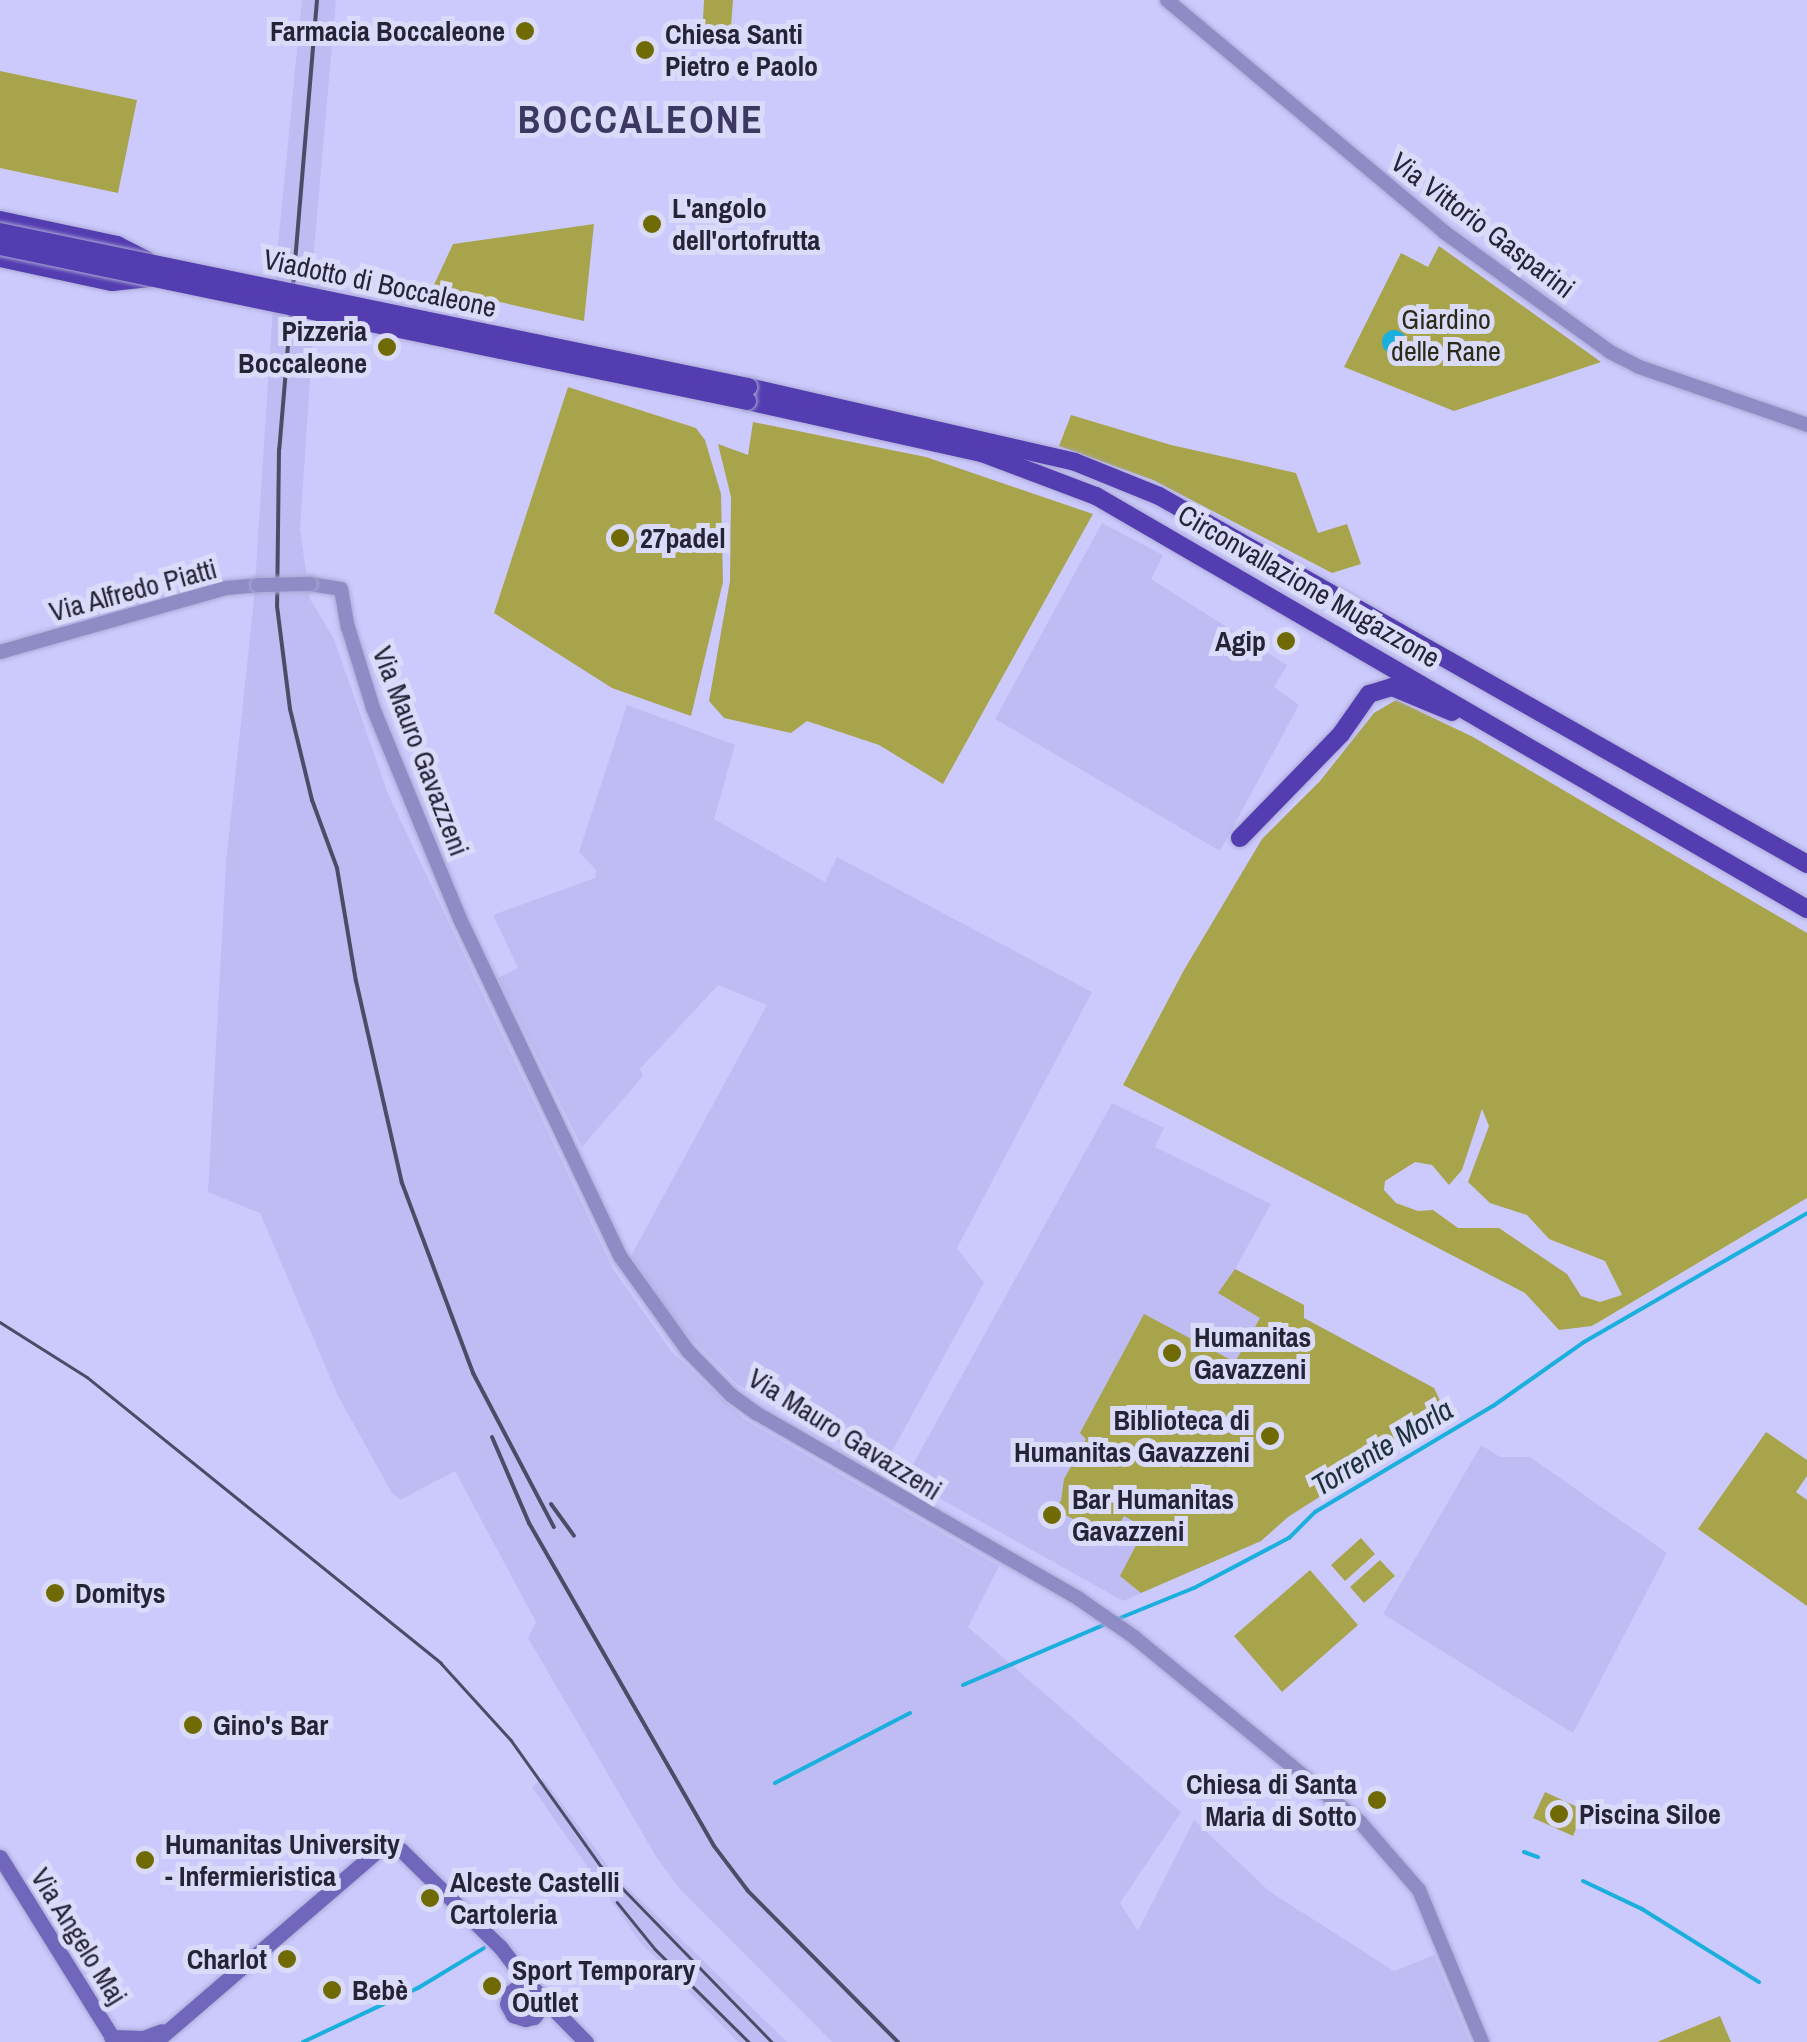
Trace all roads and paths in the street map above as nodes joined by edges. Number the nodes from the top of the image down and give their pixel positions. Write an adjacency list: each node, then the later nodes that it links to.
1 (1166, 0): 6 (street, Via Vittorio Gasparini)
2 (5, 225): 4 (highway, Viadotto di Boccaleone, bridge)
3 (3, 255): 4 (highway, Viadotto di Boccaleone, bridge)
4 (150, 271): 5 (highway, Viadotto di Boccaleone, bridge)
5 (748, 393): 9 (highway, Circonvallazione Mugazzone); 11 (highway, Circonvallazione Mugazzone)
6 (1807, 424)
7 (341, 589): 8 (street, Via Alfredo Piatti, bridge); 18 (street, Via Mauro Gavazzeni)
8 (0, 652)
9 (1508, 734): 10 (highway); 12 (highway, Circonvallazione Mugazzone)
10 (1240, 838)
11 (1807, 864)
12 (1807, 909)
13 (0, 1857): 15 (main road, Via Angelo Maj)
14 (174, 2024): 15 (main road); 16 (main road); 17 (main road)
15 (113, 2039)
16 (156, 2042)
17 (586, 2042)
18 (1482, 2042)

